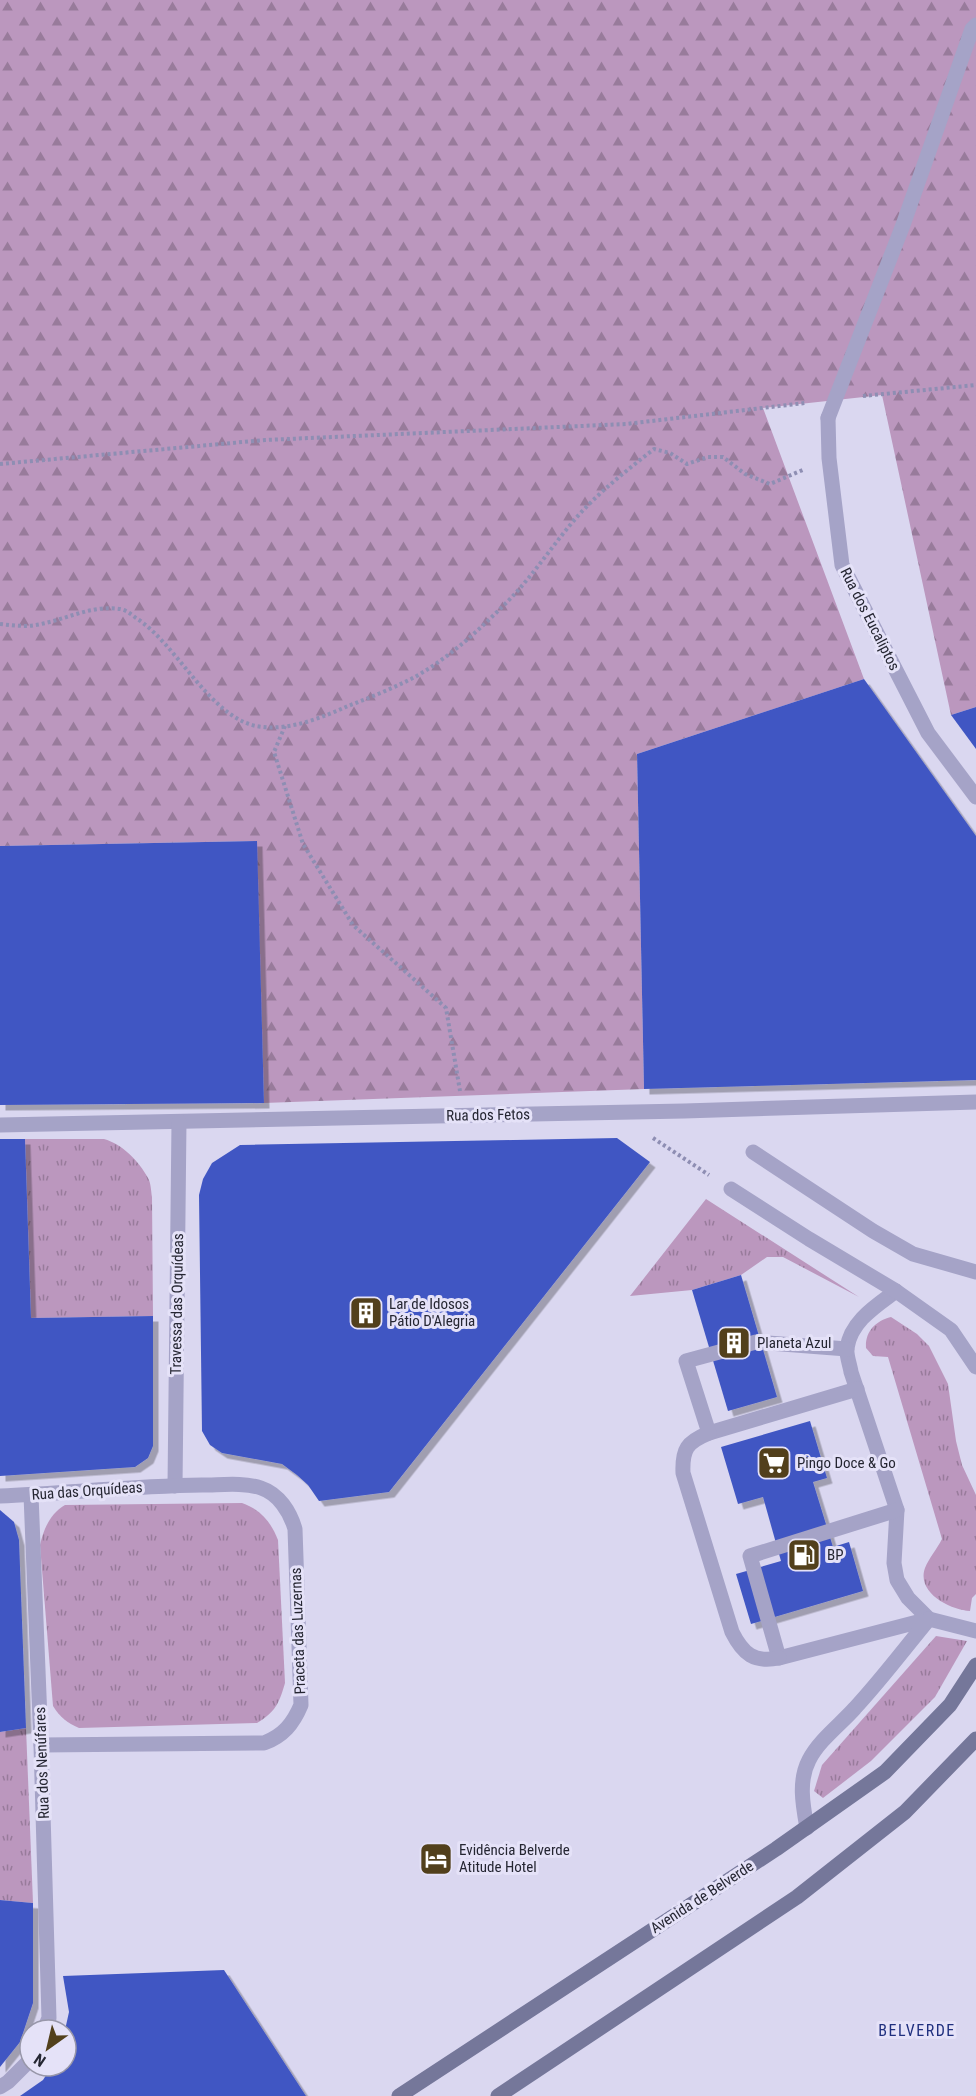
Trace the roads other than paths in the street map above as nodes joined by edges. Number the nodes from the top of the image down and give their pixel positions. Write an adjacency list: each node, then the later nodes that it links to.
1 (976, 25): 2 (street, Rua dos Eucaliptos)
2 (976, 797)
3 (976, 1102): 4 (street, Rua dos Fetos)
4 (179, 1122): 5 (street, Rua dos Fetos); 14 (street, Travessa das Orquídeas)
5 (0, 1125)
6 (753, 1152): 8 (street)
7 (731, 1189): 9 (street)
8 (976, 1272)
9 (896, 1291): 10 (street); 11 (street)
10 (847, 1349): 12 (street); 13 (street)
11 (976, 1367)
12 (857, 1389): 13 (street); 17 (street)
13 (709, 1433): 20 (street)
14 (175, 1486): 15 (street, Rua das Orquídeas); 23 (street, Praceta das Luzernas)
15 (31, 1495): 16 (street, Rua das Orquídeas); 23 (street, Rua dos Nenúfares)
16 (0, 1496)
17 (897, 1510): 18 (street); 20 (street)
18 (929, 1619): 19 (street); 20 (street); 24 (street)
19 (976, 1631)
20 (779, 1658)
21 (976, 1665): 24 (main road, Avenida de Belverde)
22 (976, 1739): 29 (main road)
23 (41, 1745): 25 (street, Rua dos Nenúfares)
24 (807, 1828): 28 (main road, Avenida de Belverde)
25 (49, 2018)
26 (18, 2072): 27 (street)
27 (0, 2087)
28 (399, 2096)
29 (498, 2096)

